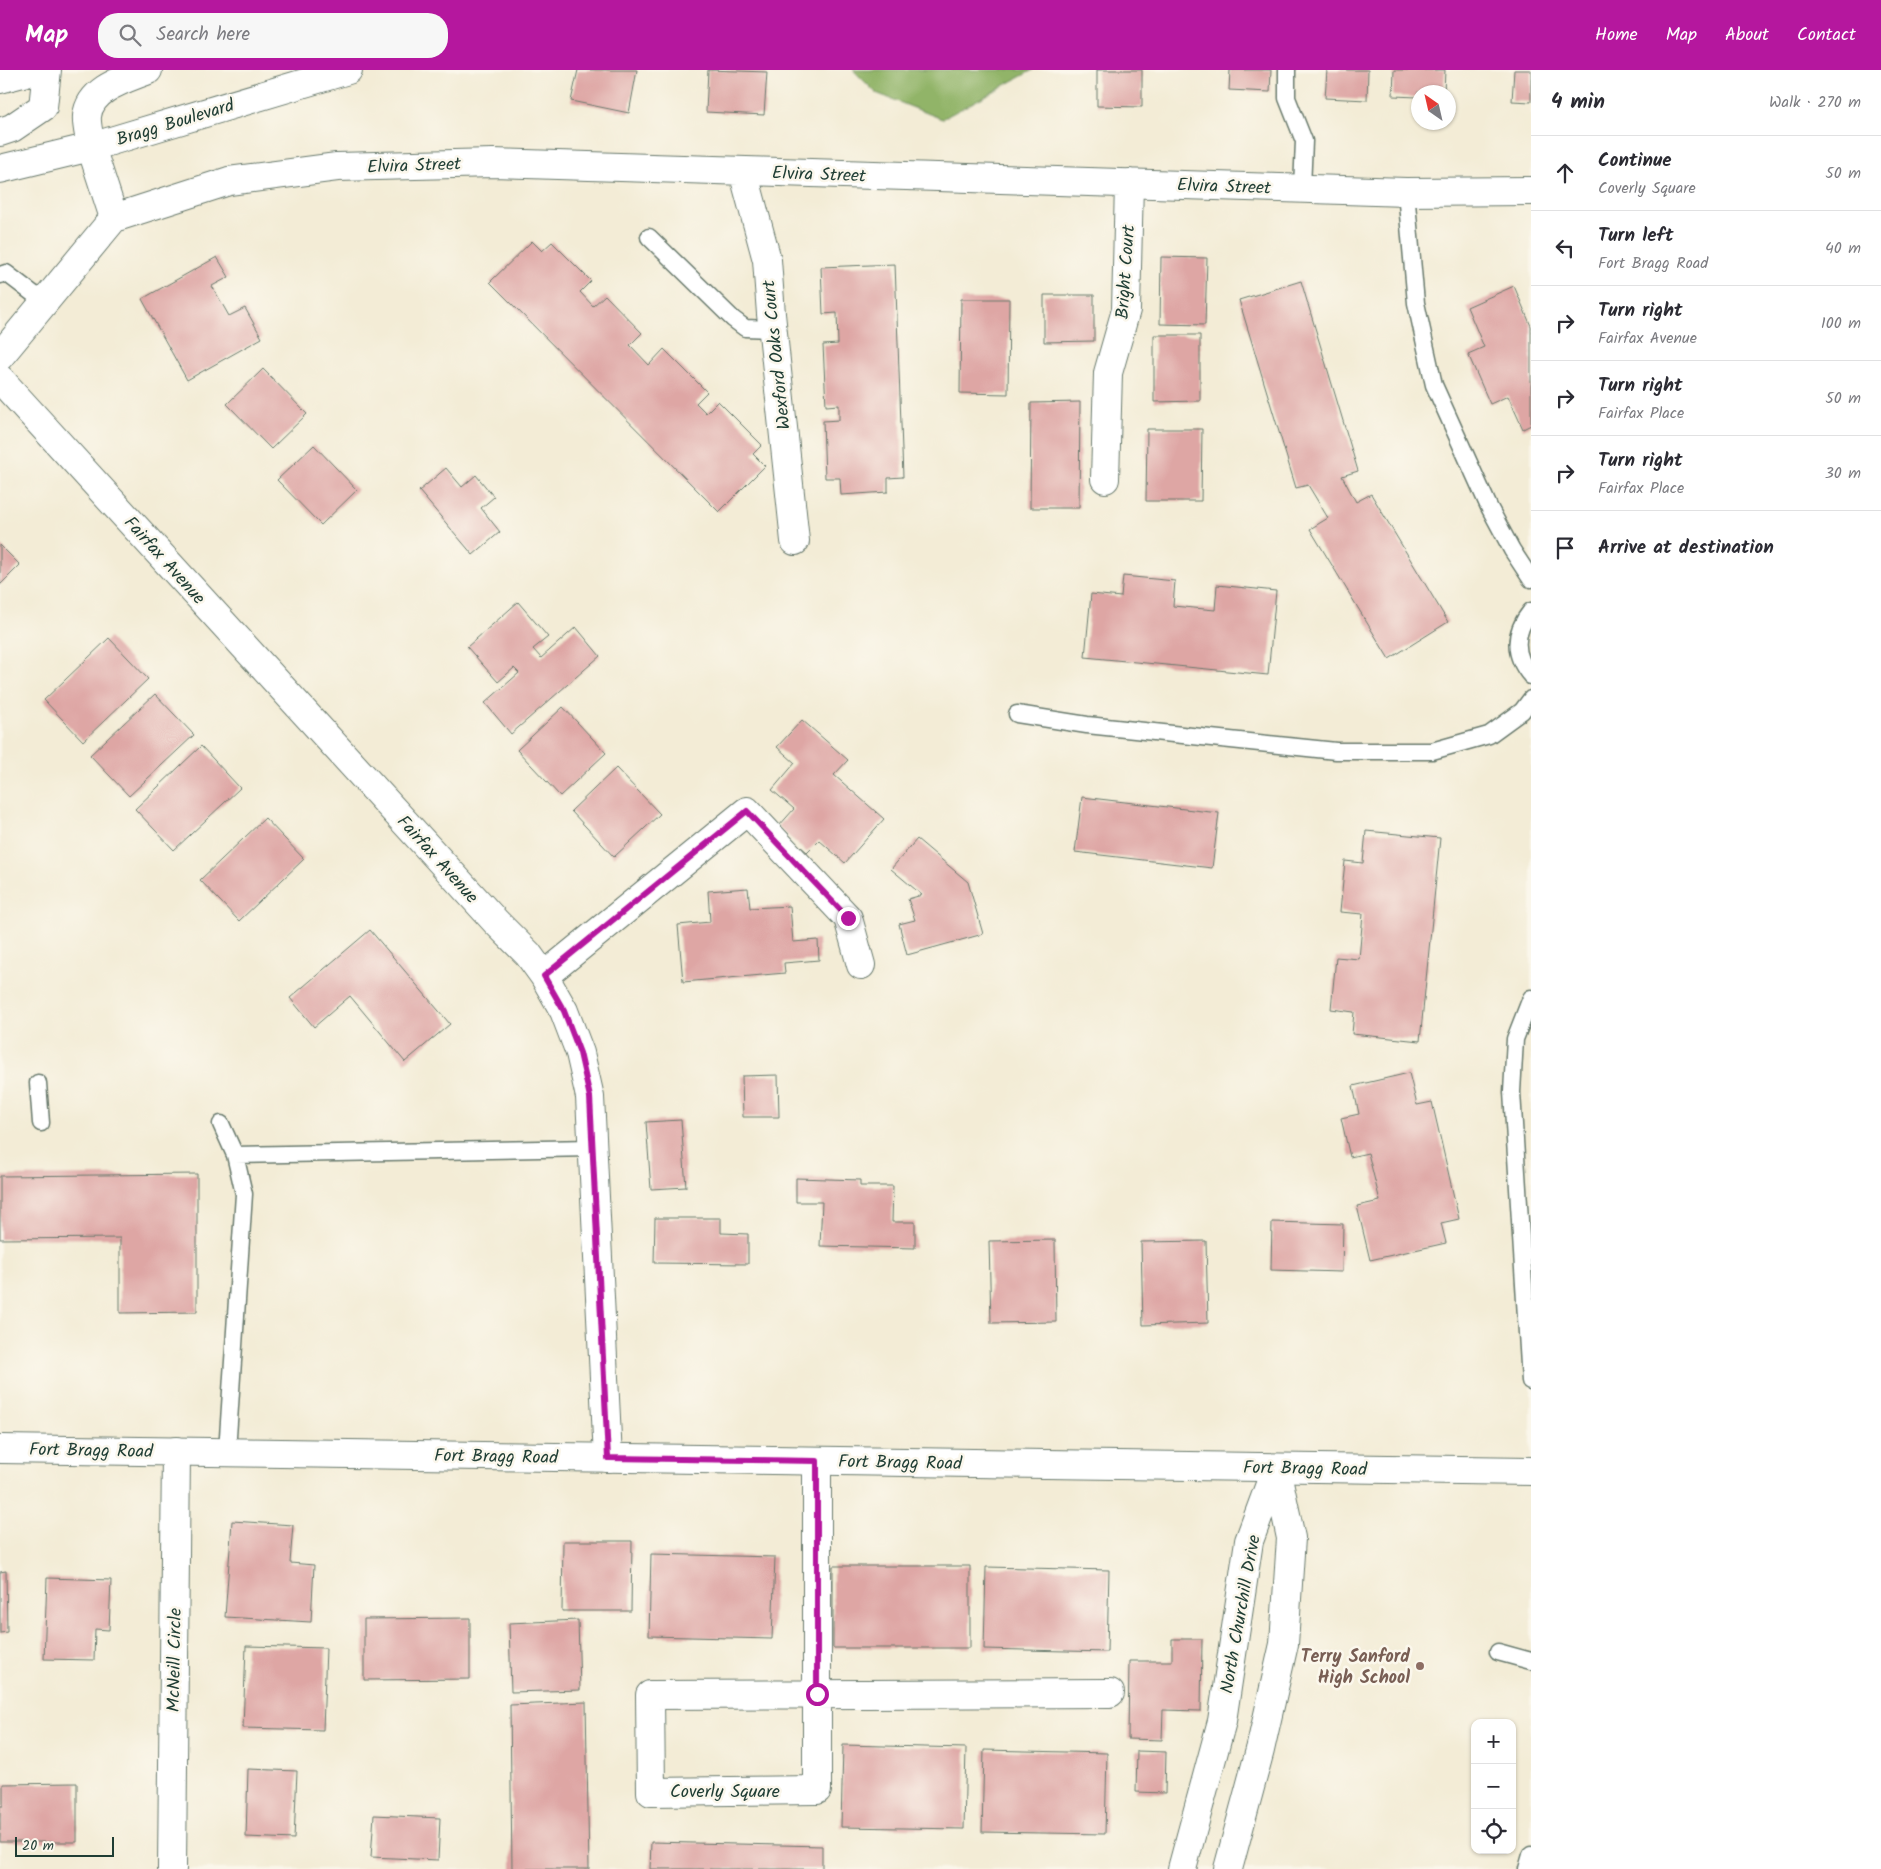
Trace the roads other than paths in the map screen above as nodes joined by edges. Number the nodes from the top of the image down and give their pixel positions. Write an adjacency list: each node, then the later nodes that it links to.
1 (34, 70): 6 (street)
2 (47, 70): 7 (street)
3 (148, 70): 8 (street)
4 (348, 70): 8 (street, Bragg Boulevard)
5 (1287, 70): 12 (lane)
6 (0, 79)
7 (0, 132)
8 (91, 147): 9 (street, Bragg Boulevard); 15 (street)
9 (0, 169)
10 (743, 172): 11 (street, Elvira Street); 15 (street, Elvira Street); 19 (street, Wexford Oaks Court)
11 (1129, 183): 12 (street, Elvira Street); 22 (street, Bright Court)
12 (1302, 188): 14 (street, Elvira Street)
13 (1531, 191): 14 (street, Elvira Street)
14 (1406, 192): 24 (lane)
15 (114, 218): 18 (street)
16 (649, 238): 19 (lane)
17 (0, 275): 18 (lane)
18 (44, 302): 20 (street)
19 (772, 329): 23 (street, Wexford Oaks Court)
20 (0, 356)
21 (0, 379): 30 (street, Fairfax Avenue)
22 (1105, 479)
23 (795, 541)
24 (1531, 579)
25 (1531, 611): 26 (lane)
26 (1531, 676)
27 (1531, 699): 28 (lane)
28 (1017, 714)
29 (861, 965): 30 (street)
30 (544, 976): 35 (street, Fairfax Avenue)
31 (1531, 998): 37 (lane)
32 (38, 1083): 33 (lane)
33 (41, 1123)
34 (221, 1124): 36 (lane)
35 (592, 1148): 36 (lane); 41 (street, Fairfax Avenue)
36 (235, 1155): 40 (lane)
37 (1530, 1382)
38 (0, 1449): 39 (street, Fort Bragg Road)
39 (176, 1452): 40 (street, Fort Bragg Road); 50 (street, McNeill Circle)
40 (227, 1452): 41 (street, Fort Bragg Road)
41 (608, 1458): 42 (street, Fort Bragg Road)
42 (817, 1461): 43 (street, Fort Bragg Road); 48 (street, Coverly Square)
43 (1276, 1468): 44 (street, Fort Bragg Road); 51 (street, North Churchill Drive); 52 (street, North Churchill Drive)
44 (1531, 1471)
45 (1498, 1652): 46 (lane)
46 (1531, 1661)
47 (1110, 1693): 48 (street, Coverly Square)
48 (817, 1694): 48 (street, Coverly Square)
49 (1531, 1856): 53 (lane)
50 (172, 1869)
51 (1182, 1869)
52 (1228, 1869)
53 (1528, 1869)

